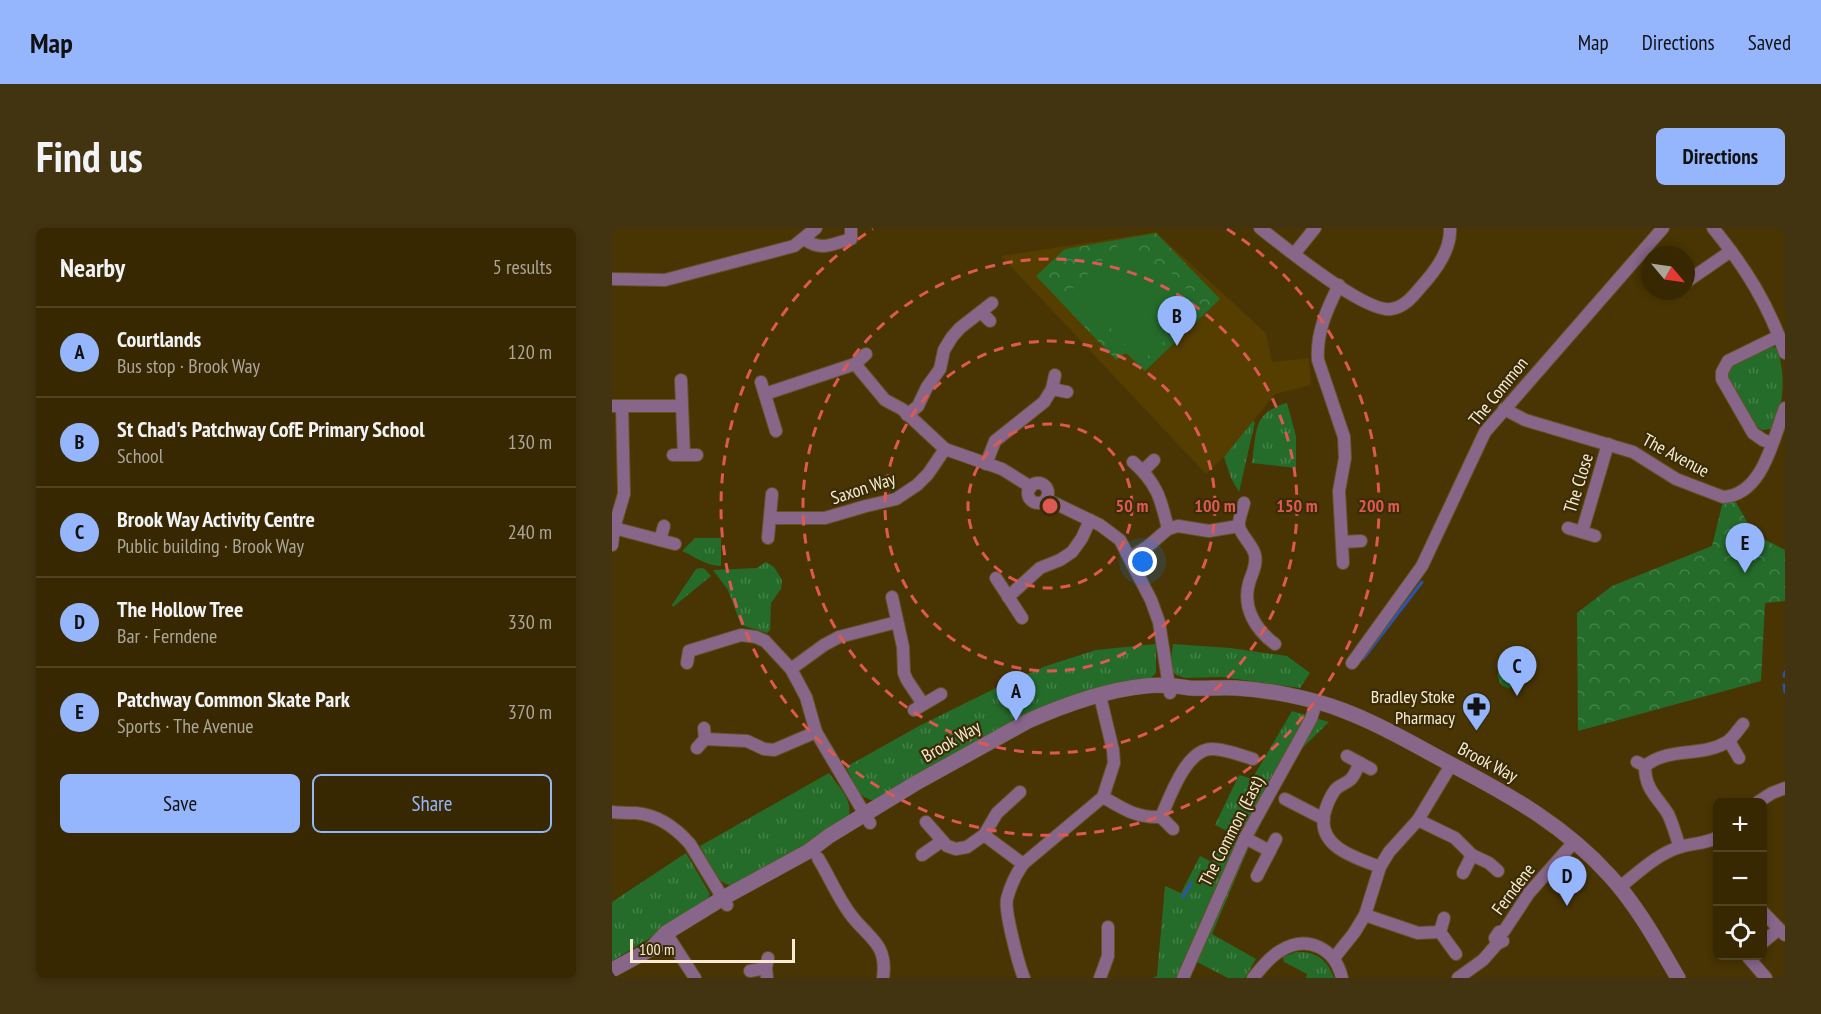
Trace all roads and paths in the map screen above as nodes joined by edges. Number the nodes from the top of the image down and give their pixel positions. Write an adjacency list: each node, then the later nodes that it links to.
1 (816, 228): 8 (street)
2 (851, 228): 8 (street)
3 (1260, 228): 10 (street)
4 (1315, 228): 10 (street)
5 (1450, 228): 13 (street)
6 (1663, 228): 26 (street, The Common)
7 (1713, 228): 9 (street)
8 (804, 239): 12 (street)
9 (1731, 251): 11 (street); 15 (street)
10 (1294, 254): 13 (street)
11 (1695, 276)
12 (612, 279)
13 (1339, 285): 52 (street)
14 (992, 303): 27 (street)
15 (1779, 336): 16 (street); 29 (street)
16 (1785, 353)
17 (866, 354): 18 (street)
18 (855, 364): 27 (street); 28 (street)
19 (1055, 375): 21 (street)
20 (681, 380): 24 (street)
21 (1052, 389): 22 (street); 35 (street)
22 (1067, 392)
23 (617, 406): 24 (street); 37 (street)
24 (682, 406): 32 (street)
25 (1785, 408): 29 (street, The Avenue)
26 (1504, 409): 30 (street, The Avenue); 64 (street, The Common)
27 (907, 415): 31 (street)
28 (776, 431)
29 (1772, 442): 30 (street, The Avenue)
30 (1608, 444): 47 (street, The Close)
31 (945, 448): 35 (street); 40 (street, Saxon Way)
32 (685, 455)
33 (1154, 460): 36 (street)
34 (1133, 462): 36 (street)
35 (986, 464): 41 (street)
36 (1143, 471): 46 (street)
37 (618, 494): 44 (street)
38 (772, 494): 40 (street)
39 (1244, 502): 43 (street)
40 (771, 518): 49 (street)
41 (1090, 520): 55 (street); 59 (street)
42 (664, 526): 50 (street)
43 (1239, 526): 46 (street); 62 (street)
44 (614, 528): 50 (street); 53 (street)
45 (1568, 528): 47 (street, The Close)
46 (1168, 529): 55 (street)
47 (1582, 532): 48 (street, The Close)
48 (1595, 536)
49 (768, 538)
50 (660, 540): 54 (street)
51 (1361, 541): 52 (street)
52 (1342, 542): 56 (street)
53 (612, 544)
54 (675, 544)
55 (1130, 558): 66 (street)
56 (1343, 563)
57 (996, 578): 59 (street)
58 (892, 597): 61 (street)
59 (1008, 597): 60 (street)
60 (1022, 618)
61 (897, 622): 65 (street); 67 (street)
62 (1275, 644)
63 (686, 653): 65 (street)
64 (1355, 662)
65 (791, 669): 71 (street)
66 (1170, 689): 68 (street, Brook Way); 69 (street, Brook Way)
67 (941, 694)
68 (1101, 700): 82 (street); 87 (street, Brook Way)
69 (1317, 702): 78 (street, Brook Way); 93 (street, The Common (East))
70 (1743, 724): 73 (street)
71 (816, 732): 72 (street); 87 (street)
72 (702, 739)
73 (1729, 741): 76 (street); 98 (street)
74 (1247, 753): 79 (street)
75 (1347, 756): 88 (street)
76 (1738, 758)
77 (1173, 760): 79 (street)
78 (1451, 765): 89 (street); 96 (street, Brook Way)
79 (1185, 767): 86 (street)
80 (1785, 788): 83 (street)
81 (1020, 792): 92 (street)
82 (1103, 797): 86 (street); 103 (street)
83 (1764, 798)
84 (1285, 799): 88 (street)
85 (612, 812): 109 (street)
86 (1161, 817): 91 (street)
87 (868, 819): 100 (street, Brook Way)
88 (1324, 819): 104 (street)
89 (1418, 820): 102 (street); 104 (street)
90 (926, 822): 95 (street)
91 (1173, 829)
92 (984, 834): 95 (street); 103 (street)
93 (1245, 838): 99 (street); 129 (street, The Common (East))
94 (1276, 839): 99 (street)
95 (942, 841): 101 (street)
96 (1574, 842): 108 (street, Brook Way); 132 (street, Ferndene)
97 (1713, 842): 98 (street)
98 (1680, 847): 108 (street)
99 (1270, 851): 107 (street)
100 (815, 854): 109 (street, Brook Way); 126 (street)
101 (922, 855)
102 (1472, 855): 105 (street); 106 (street)
103 (1023, 864): 127 (street)
104 (1380, 867): 110 (street)
105 (1498, 871)
106 (1463, 873)
107 (1257, 876)
108 (1620, 887): 124 (street, Brook Way)
109 (725, 902): 116 (street, Brook Way)
110 (1365, 915): 114 (street); 119 (street)
111 (1767, 916): 115 (street)
112 (1443, 918): 114 (street)
113 (1108, 927): 128 (street)
114 (1440, 932): 118 (street)
115 (1782, 932): 117 (street)
116 (669, 936): 122 (street, Brook Way); 125 (street)
117 (1767, 940)
118 (1456, 954)
119 (1334, 957): 130 (street); 131 (street)
120 (1751, 960): 133 (street)
121 (767, 968): 123 (street)
122 (612, 970)
123 (750, 971)
124 (1674, 974)
125 (695, 978)
126 (883, 978)
127 (1024, 978)
128 (1100, 978)
129 (1183, 978)
130 (1252, 978)
131 (1342, 978)
132 (1458, 978)
133 (1766, 978)

